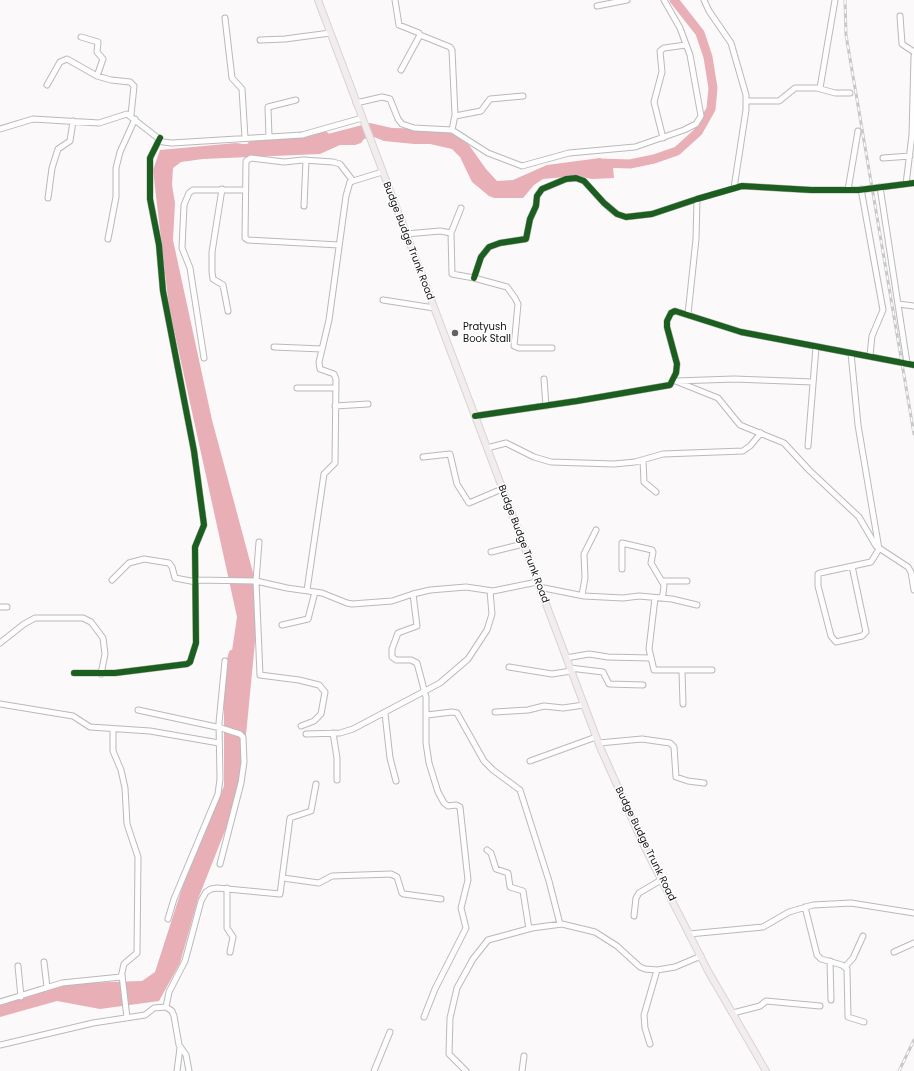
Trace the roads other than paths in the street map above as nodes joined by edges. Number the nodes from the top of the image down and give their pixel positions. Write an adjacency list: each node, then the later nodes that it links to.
1 (318, 0): 10 (main road, Budge Budge Trunk Road)
2 (395, 0): 11 (street)
3 (626, 0): 7 (street)
4 (664, 0): 14 (street)
5 (704, 0): 24 (street)
6 (835, 0): 20 (street)
7 (597, 6)
8 (900, 16): 15 (street)
9 (225, 18): 35 (street)
10 (330, 33): 13 (street); 25 (main road, Budge Budge Trunk Road)
11 (420, 35): 17 (street); 26 (street)
12 (81, 37): 18 (street)
13 (260, 40)
14 (686, 45): 36 (street); 36 (street)
15 (914, 52)
16 (914, 56): 37 (street)
17 (402, 70)
18 (96, 76): 19 (street); 27 (street)
19 (47, 85)
20 (820, 88): 21 (street); 24 (street)
21 (850, 93)
22 (523, 96): 26 (street)
23 (296, 100): 33 (street)
24 (746, 101): 45 (street)
25 (356, 103): 29 (main road, Budge Budge Trunk Road); 31 (street)
26 (455, 116): 31 (street)
27 (133, 117): 28 (street); 34 (street); 56 (street)
28 (73, 121): 30 (street); 50 (street)
29 (363, 121): 33 (street); 40 (main road, Budge Budge Trunk Road)
30 (0, 129)
31 (452, 130): 36 (street)
32 (858, 131): 49 (street)
33 (269, 137): 35 (street)
34 (160, 138): 35 (street); 99 (street)
35 (245, 138)
36 (663, 138)
37 (910, 156): 38 (street); 43 (street)
38 (883, 158)
39 (306, 160): 41 (street); 48 (street); 52 (street)
40 (382, 172): 41 (street); 55 (main road, Budge Budge Trunk Road)
41 (353, 181): 57 (street)
42 (914, 183): 43 (street)
43 (906, 184): 44 (street)
44 (880, 187): 46 (street); 60 (street)
45 (734, 188): 49 (street); 51 (street)
46 (861, 189): 49 (street); 70 (street)
47 (222, 190): 48 (street); 63 (street); 71 (street)
48 (245, 190): 57 (street)
49 (848, 190)
50 (48, 198)
51 (697, 199): 58 (street); 64 (street)
52 (304, 206)
53 (461, 208): 54 (street)
54 (451, 233): 55 (street); 58 (street)
55 (406, 234): 62 (main road, Budge Budge Trunk Road)
56 (108, 239)
57 (339, 245): 68 (street)
58 (474, 278): 67 (street)
59 (383, 300): 62 (street)
60 (898, 304): 61 (street); 72 (street)
61 (914, 306)
62 (434, 308): 82 (main road, Budge Budge Trunk Road)
63 (228, 311)
64 (688, 314): 65 (street); 75 (street)
65 (816, 347): 69 (street); 76 (street)
66 (274, 348): 68 (street)
67 (552, 348)
68 (322, 349): 78 (street)
69 (851, 353): 70 (street); 93 (street)
70 (870, 355): 72 (street)
71 (204, 358)
72 (907, 363): 73 (street)
73 (914, 365)
74 (544, 379): 81 (street)
75 (674, 381): 76 (street); 81 (street); 83 (street)
76 (813, 382): 84 (street)
77 (297, 388): 78 (street)
78 (336, 388): 80 (street)
79 (368, 404): 80 (street)
80 (336, 406): 103 (street)
81 (546, 406): 82 (street)
82 (475, 416): 85 (main road, Budge Budge Trunk Road)
83 (761, 433): 87 (street); 93 (street)
84 (808, 446)
85 (487, 448): 87 (street); 88 (main road, Budge Budge Trunk Road)
86 (423, 457): 88 (street)
87 (643, 460): 89 (street)
88 (502, 489): 92 (main road, Budge Budge Trunk Road)
89 (656, 492)
90 (596, 530): 108 (street)
91 (259, 542): 98 (street)
92 (523, 544): 94 (street); 102 (main road, Budge Budge Trunk Road)
93 (879, 549): 95 (street); 104 (street)
94 (491, 552)
95 (852, 566): 95 (street)
96 (622, 570): 100 (street)
97 (112, 580): 99 (street)
98 (255, 580): 99 (street); 103 (street); 134 (street)
99 (196, 581): 124 (street)
100 (662, 581): 101 (street); 110 (street)
101 (687, 581)
102 (538, 584): 105 (street); 108 (street); 116 (main road, Budge Budge Trunk Road)
103 (307, 590): 106 (street)
104 (914, 590)
105 (490, 591): 107 (street); 126 (street)
106 (315, 592): 107 (street); 114 (street)
107 (413, 594): 126 (street)
108 (582, 595): 109 (street)
109 (654, 598): 110 (street); 117 (street)
110 (661, 598): 111 (street)
111 (697, 604)
112 (7, 606): 113 (street)
113 (0, 607)
114 (282, 625)
115 (0, 642): 124 (street)
116 (566, 658): 117 (street); 120 (main road, Budge Budge Trunk Road)
117 (650, 658): 122 (street)
118 (225, 661): 135 (street)
119 (509, 667): 120 (street)
120 (571, 670): 125 (street); 129 (main road, Budge Budge Trunk Road)
121 (712, 670): 122 (street)
122 (682, 671): 128 (street)
123 (74, 673): 124 (street)
124 (101, 674)
125 (643, 685)
126 (425, 692): 132 (street); 133 (street)
127 (0, 704): 136 (street)
128 (683, 704)
129 (584, 705): 131 (street); 139 (main road, Budge Budge Trunk Road)
130 (138, 710): 135 (street)
131 (495, 712)
132 (385, 714): 137 (street); 144 (street)
133 (427, 716): 157 (street); 178 (street)
134 (300, 726)
135 (220, 727): 140 (street); 148 (street)
136 (113, 729): 140 (street); 170 (street)
137 (333, 733): 138 (street); 143 (street)
138 (306, 734)
139 (596, 736): 141 (main road, Budge Budge Trunk Road); 142 (street)
140 (219, 743): 156 (street)
141 (598, 744): 145 (street); 150 (main road, Budge Budge Trunk Road)
142 (530, 761)
143 (336, 780)
144 (396, 781)
145 (704, 782)
146 (316, 784): 149 (street)
147 (487, 850): 158 (street)
148 (220, 864)
149 (283, 878): 151 (street); 152 (street)
150 (661, 880): 155 (street); 159 (main road, Budge Budge Trunk Road)
151 (227, 888): 162 (street); 176 (street)
152 (441, 899)
153 (805, 907): 154 (street); 159 (street); 166 (street)
154 (914, 913)
155 (634, 916)
156 (168, 919)
157 (560, 924): 158 (street); 169 (street)
158 (529, 929): 189 (street)
159 (689, 934): 164 (main road, Budge Budge Trunk Road)
160 (863, 936): 168 (street)
161 (914, 943): 163 (street)
162 (230, 952)
163 (894, 952)
164 (701, 956): 169 (street); 177 (main road, Budge Budge Trunk Road)
165 (44, 962): 171 (street)
166 (830, 962): 168 (street); 173 (street)
167 (18, 966): 172 (street)
168 (845, 967): 180 (street)
169 (656, 970): 182 (street)
170 (122, 975): 171 (street); 179 (street)
171 (47, 987): 172 (street)
172 (21, 997): 174 (street)
173 (831, 1000)
174 (0, 1002)
175 (820, 1006): 177 (street)
176 (166, 1007): 179 (street); 184 (street)
177 (733, 1013): 191 (main road, Budge Budge Trunk Road)
178 (424, 1017)
179 (127, 1018): 183 (street)
180 (864, 1022)
181 (390, 1032): 188 (street)
182 (650, 1044)
183 (0, 1045)
184 (180, 1048): 186 (street); 187 (street)
185 (524, 1056): 190 (street)
186 (177, 1071)
187 (189, 1071)
188 (374, 1071)
189 (466, 1071)
190 (522, 1071)
191 (766, 1071)

